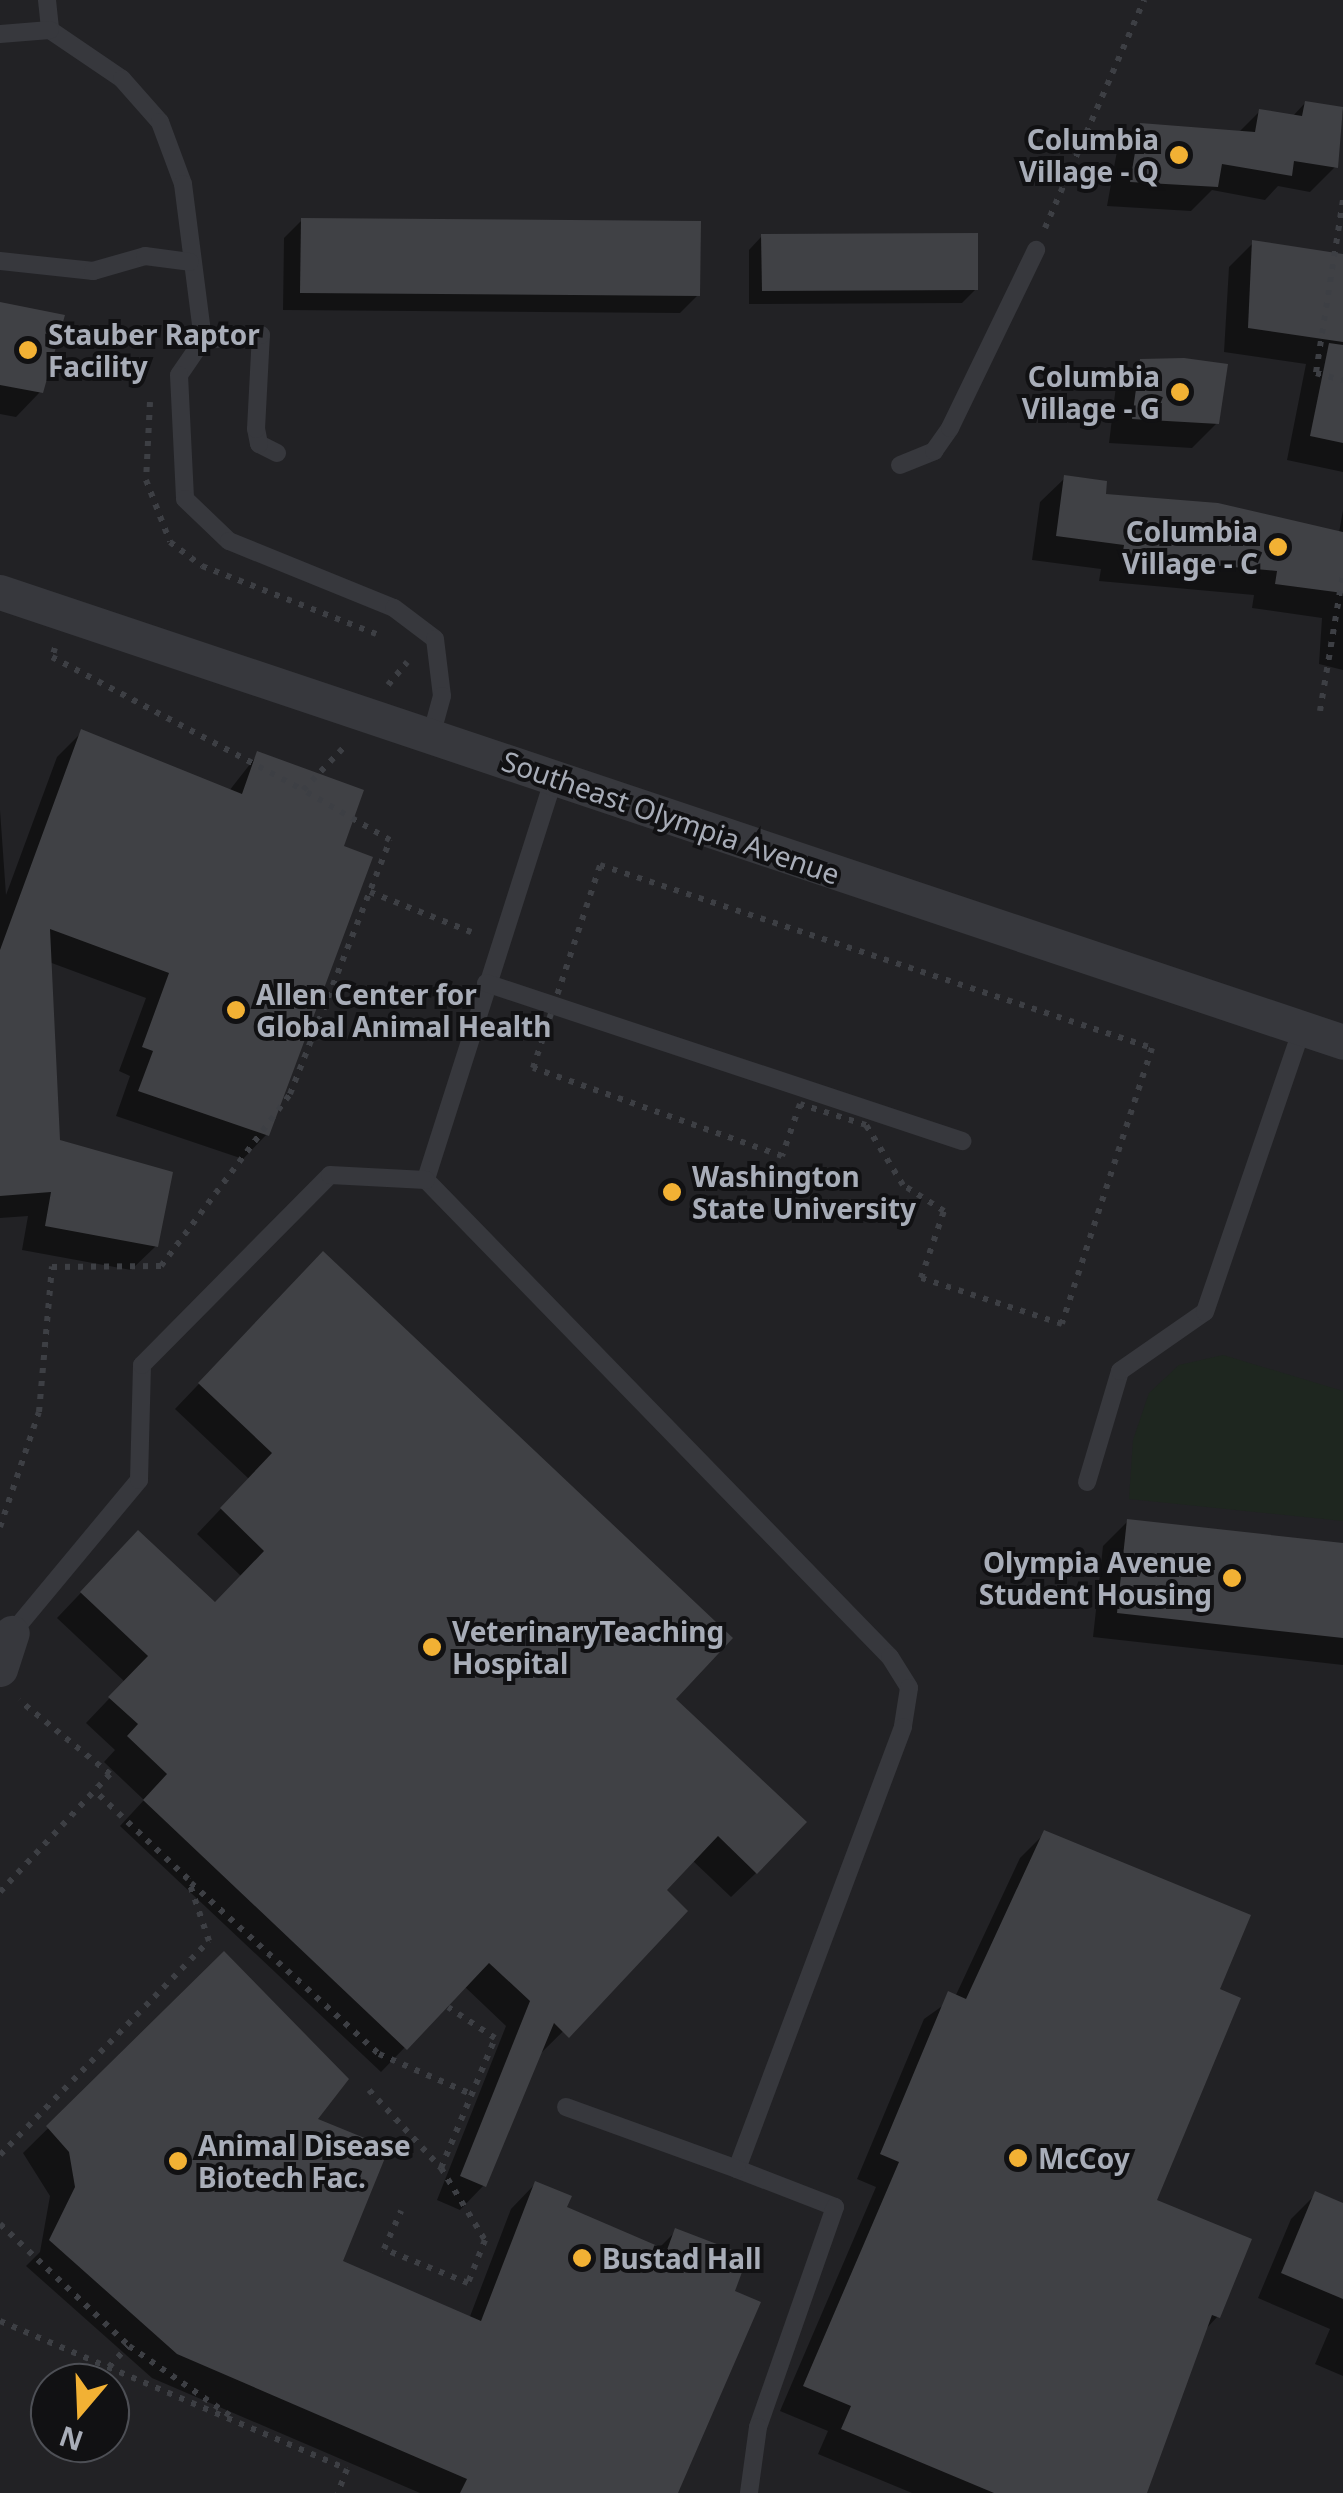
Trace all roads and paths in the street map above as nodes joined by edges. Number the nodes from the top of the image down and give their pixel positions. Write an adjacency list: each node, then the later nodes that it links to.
1 (47, 0): 3 (lane)
2 (1144, 0): 6 (path)
3 (50, 30): 4 (lane); 8 (lane)
4 (0, 34)
5 (1343, 200): 10 (path)
6 (1036, 250): 12 (lane)
7 (0, 262): 8 (lane)
8 (190, 262): 9 (lane)
9 (202, 340): 11 (lane); 18 (lane)
10 (1343, 380)
11 (278, 453)
12 (900, 465)
13 (1343, 573): 16 (path)
14 (0, 592): 18 (street, Southeast Olympia Avenue)
15 (57, 644): 20 (path)
16 (1320, 711)
17 (356, 735): 20 (path)
18 (431, 736): 19 (street, Southeast Olympia Avenue)
19 (554, 778): 23 (lane); 24 (street, Southeast Olympia Avenue)
20 (302, 790): 21 (path)
21 (370, 892): 22 (path); 29 (path)
22 (471, 932)
23 (486, 983): 26 (lane); 27 (lane)
24 (1302, 1028): 25 (street, Southeast Olympia Avenue); 28 (lane)
25 (1343, 1042)
26 (962, 1141)
27 (426, 1180): 30 (lane); 42 (lane)
28 (1087, 1482)
29 (0, 1527)
30 (12, 1633): 31 (street)
31 (0, 1669)
32 (0, 1693): 33 (path)
33 (94, 1790): 34 (path); 35 (path)
34 (188, 1879): 38 (path); 40 (path)
35 (0, 1892)
36 (448, 2007): 38 (path)
37 (369, 2090): 41 (path)
38 (471, 2094): 41 (path)
39 (566, 2107): 42 (lane)
40 (0, 2155)
41 (440, 2168): 43 (path)
42 (737, 2169): 52 (lane)
43 (401, 2211)
44 (0, 2224): 46 (path)
45 (0, 2321): 47 (path)
46 (128, 2346): 48 (path); 50 (path)
47 (97, 2363)
48 (113, 2363)
49 (130, 2377): 50 (path)
50 (245, 2426): 51 (path)
51 (338, 2493)
52 (749, 2493)

